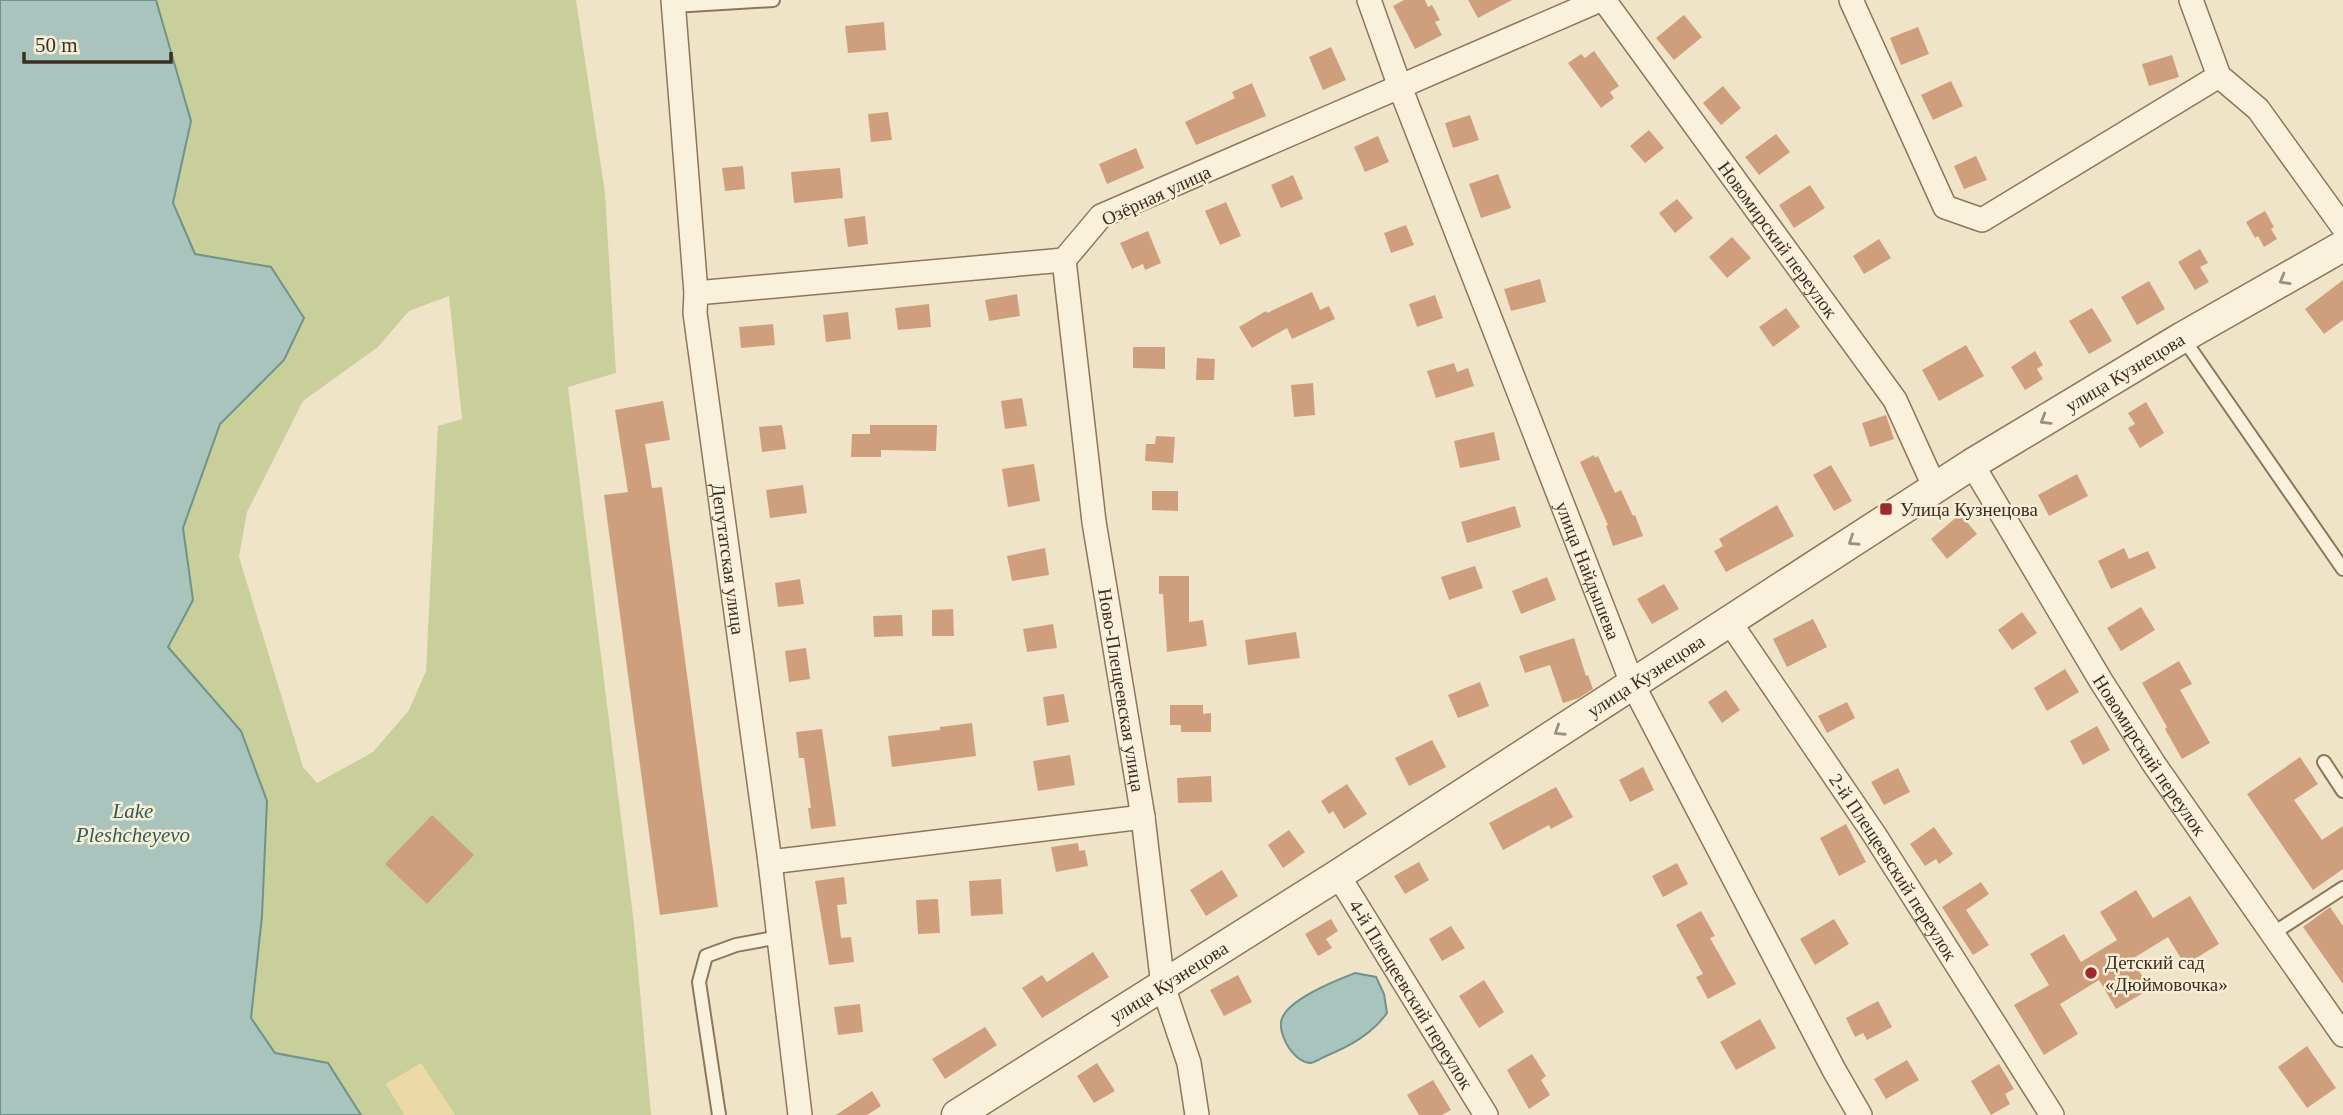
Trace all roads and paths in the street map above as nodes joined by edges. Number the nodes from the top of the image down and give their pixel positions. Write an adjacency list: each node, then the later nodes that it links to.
1 (773, 0): 6 (lane)
2 (1368, 0): 8 (street, улица Найдышева)
3 (1602, 0): 8 (street, Озёрная улица); 15 (street, Новомирский переулок)
4 (1851, 0): 7 (street)
5 (2191, 0): 7 (street)
6 (673, 3): 12 (street, Депутатская улица)
7 (2219, 76): 9 (street)
8 (1400, 86): 11 (street, Озёрная улица); 18 (street, улица Найдышева)
9 (2343, 227)
10 (2343, 246): 13 (street, улица Кузнецова, one-way to 13)
11 (1065, 260): 12 (street); 21 (street, Ново-Плещеевская улица)
12 (696, 293): 22 (street, Депутатская улица)
13 (2183, 337): 14 (street, улица Кузнецова, one-way to 14); 16 (lane)
14 (1972, 464): 15 (street, улица Кузнецова); 25 (street, Новомирский переулок)
15 (1935, 488): 17 (street, улица Кузнецова, one-way to 17)
16 (2343, 569)
17 (1729, 621): 18 (street, улица Кузнецова); 35 (street, 2-й Плещеевский переулок)
18 (1632, 683): 23 (street, улица Кузнецова, one-way to 23); 34 (street, улица Найдышева)
19 (2325, 762): 20 (lane)
20 (2343, 791)
21 (1143, 817): 22 (street); 27 (street, Ново-Плещеевская улица)
22 (770, 862): 26 (street, Депутатская улица)
23 (1338, 875): 27 (street, улица Кузнецова); 33 (street, 4-й Плещеевский переулок)
24 (2343, 888): 25 (lane)
25 (2272, 934): 28 (street, Новомирский переулок)
26 (779, 937): 29 (lane); 30 (street, Депутатская улица)
27 (1163, 986): 31 (street, улица Кузнецова); 32 (street, Ново-Плещеевская улица)
28 (2343, 1035)
29 (719, 1115)
30 (800, 1115)
31 (957, 1115)
32 (1197, 1115)
33 (1486, 1115)
34 (1860, 1115)
35 (2052, 1115)

